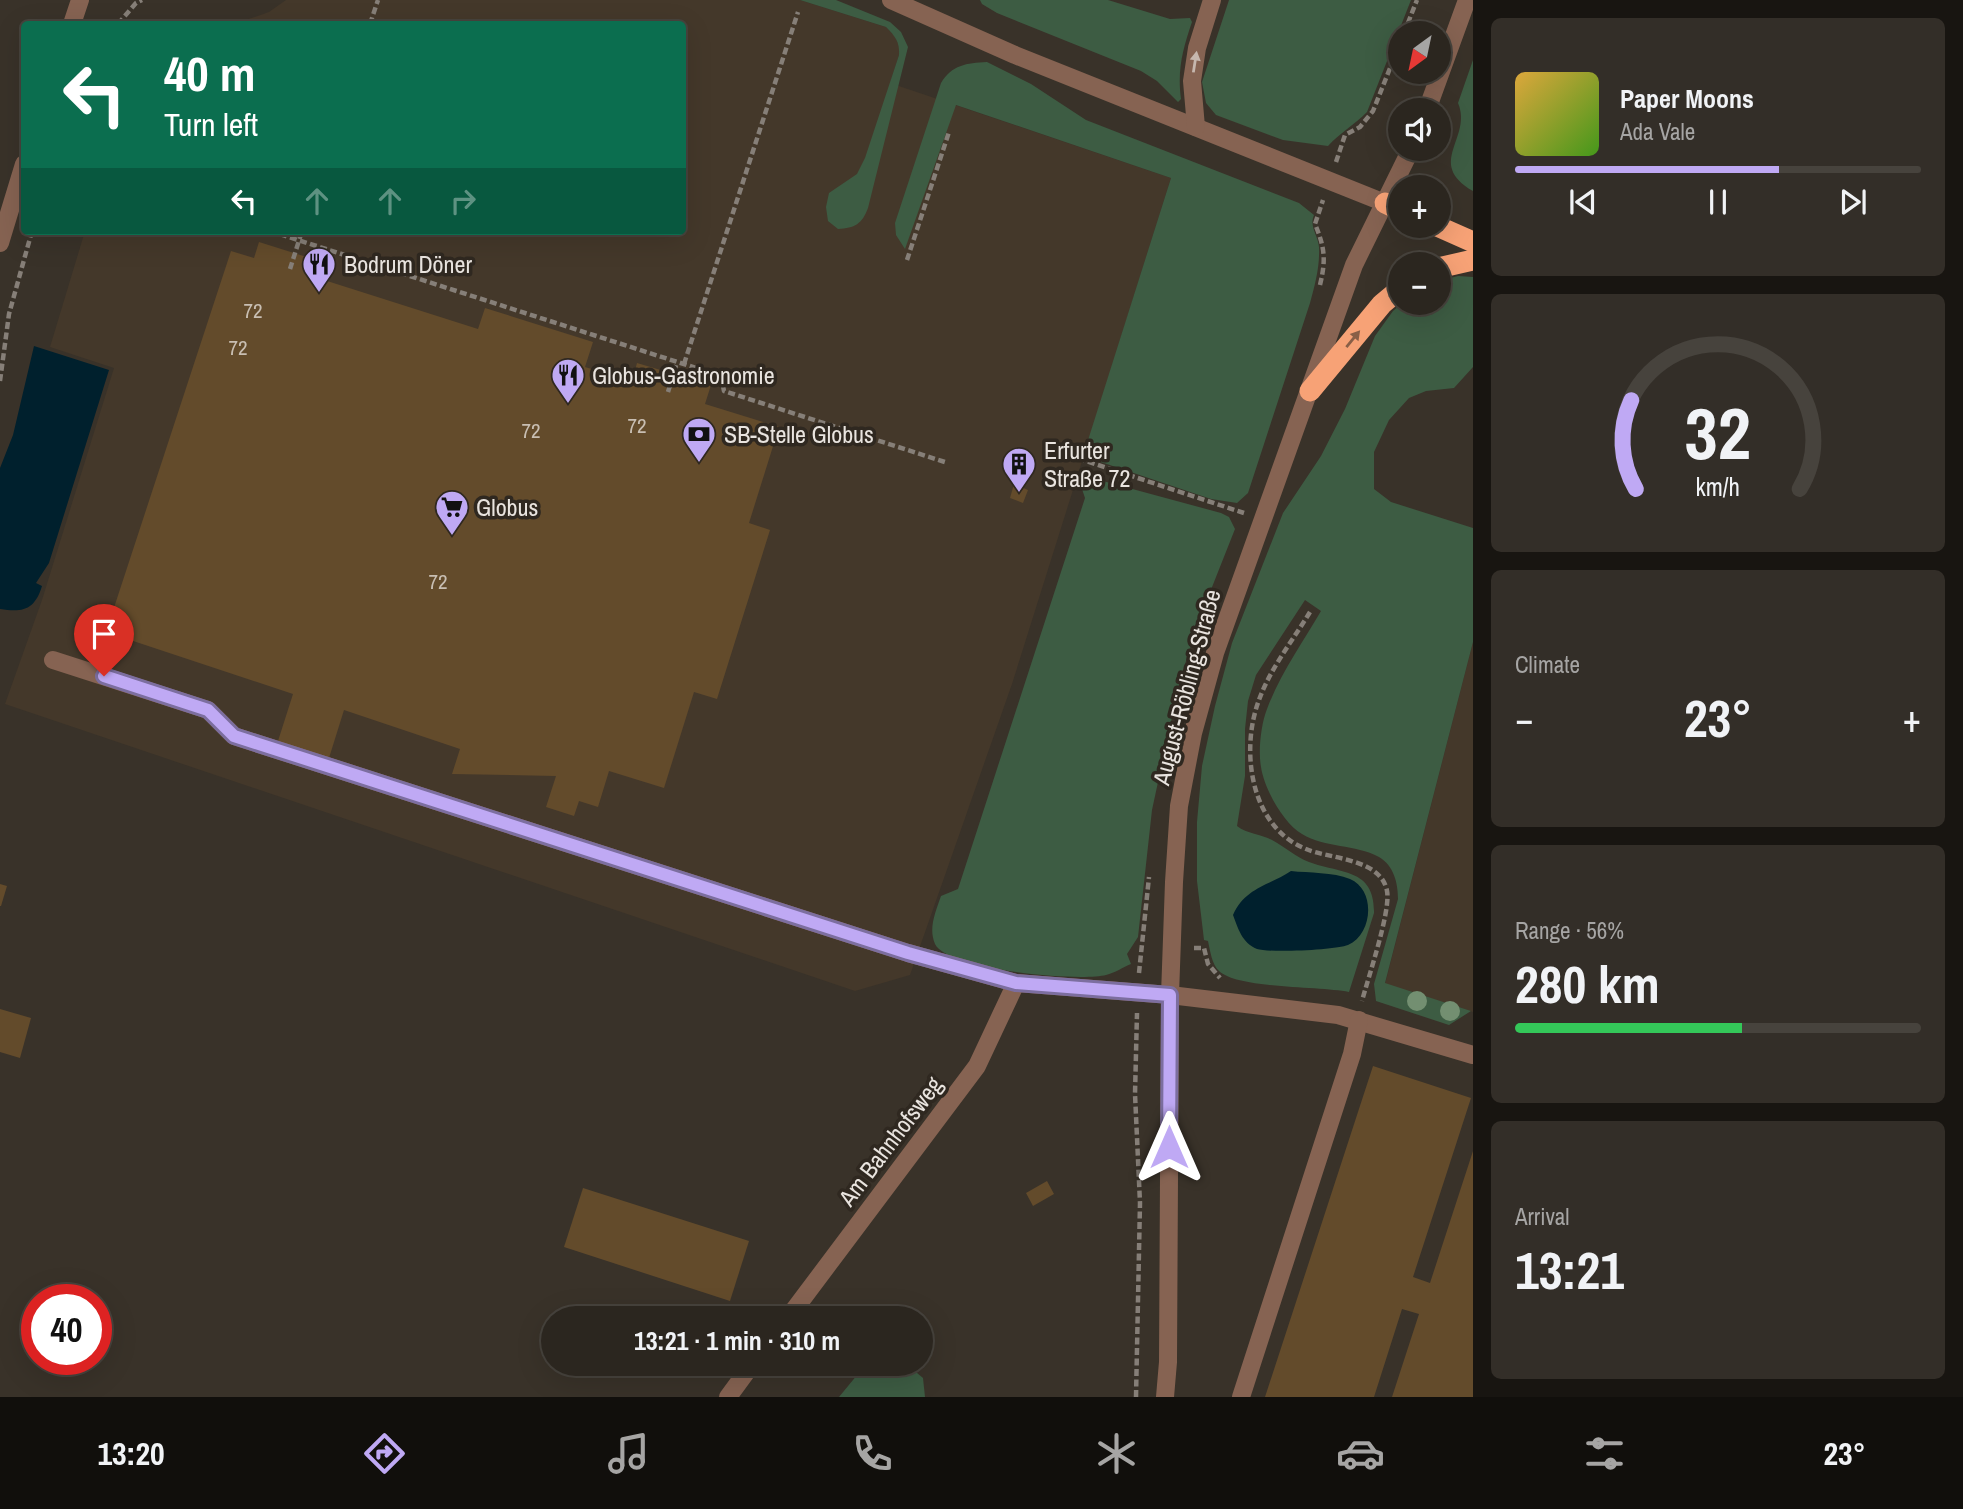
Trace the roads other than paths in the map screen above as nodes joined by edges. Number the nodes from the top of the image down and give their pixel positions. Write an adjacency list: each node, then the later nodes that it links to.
1 (80, 0): 5 (street)
2 (891, 0): 7 (street)
3 (1212, 0): 7 (street, one-way to 3)
4 (1467, 0): 6 (street)
5 (73, 21)
6 (1431, 98)
7 (1196, 127): 9 (street)
8 (21, 174): 13 (street)
9 (1388, 204)
10 (1388, 212): 17 (street, August-Röbling-Straße)
11 (1451, 232): 12 (highway)
12 (1473, 242)
13 (0, 243)
14 (1473, 260): 15 (highway)
15 (1451, 265)
16 (1388, 299): 17 (highway, one-way to 16)
17 (1310, 391): 20 (street, August-Röbling-Straße)
18 (52, 660): 19 (street)
19 (1016, 983): 20 (street); 23 (street, Am Bahnhofsweg)
20 (1170, 995): 21 (street); 26 (street, August-Röbling-Straße)
21 (1359, 1020): 22 (street); 27 (street)
22 (1473, 1055)
23 (797, 1306)
24 (743, 1376): 25 (street)
25 (728, 1397)
26 (1165, 1397)
27 (1241, 1397)

